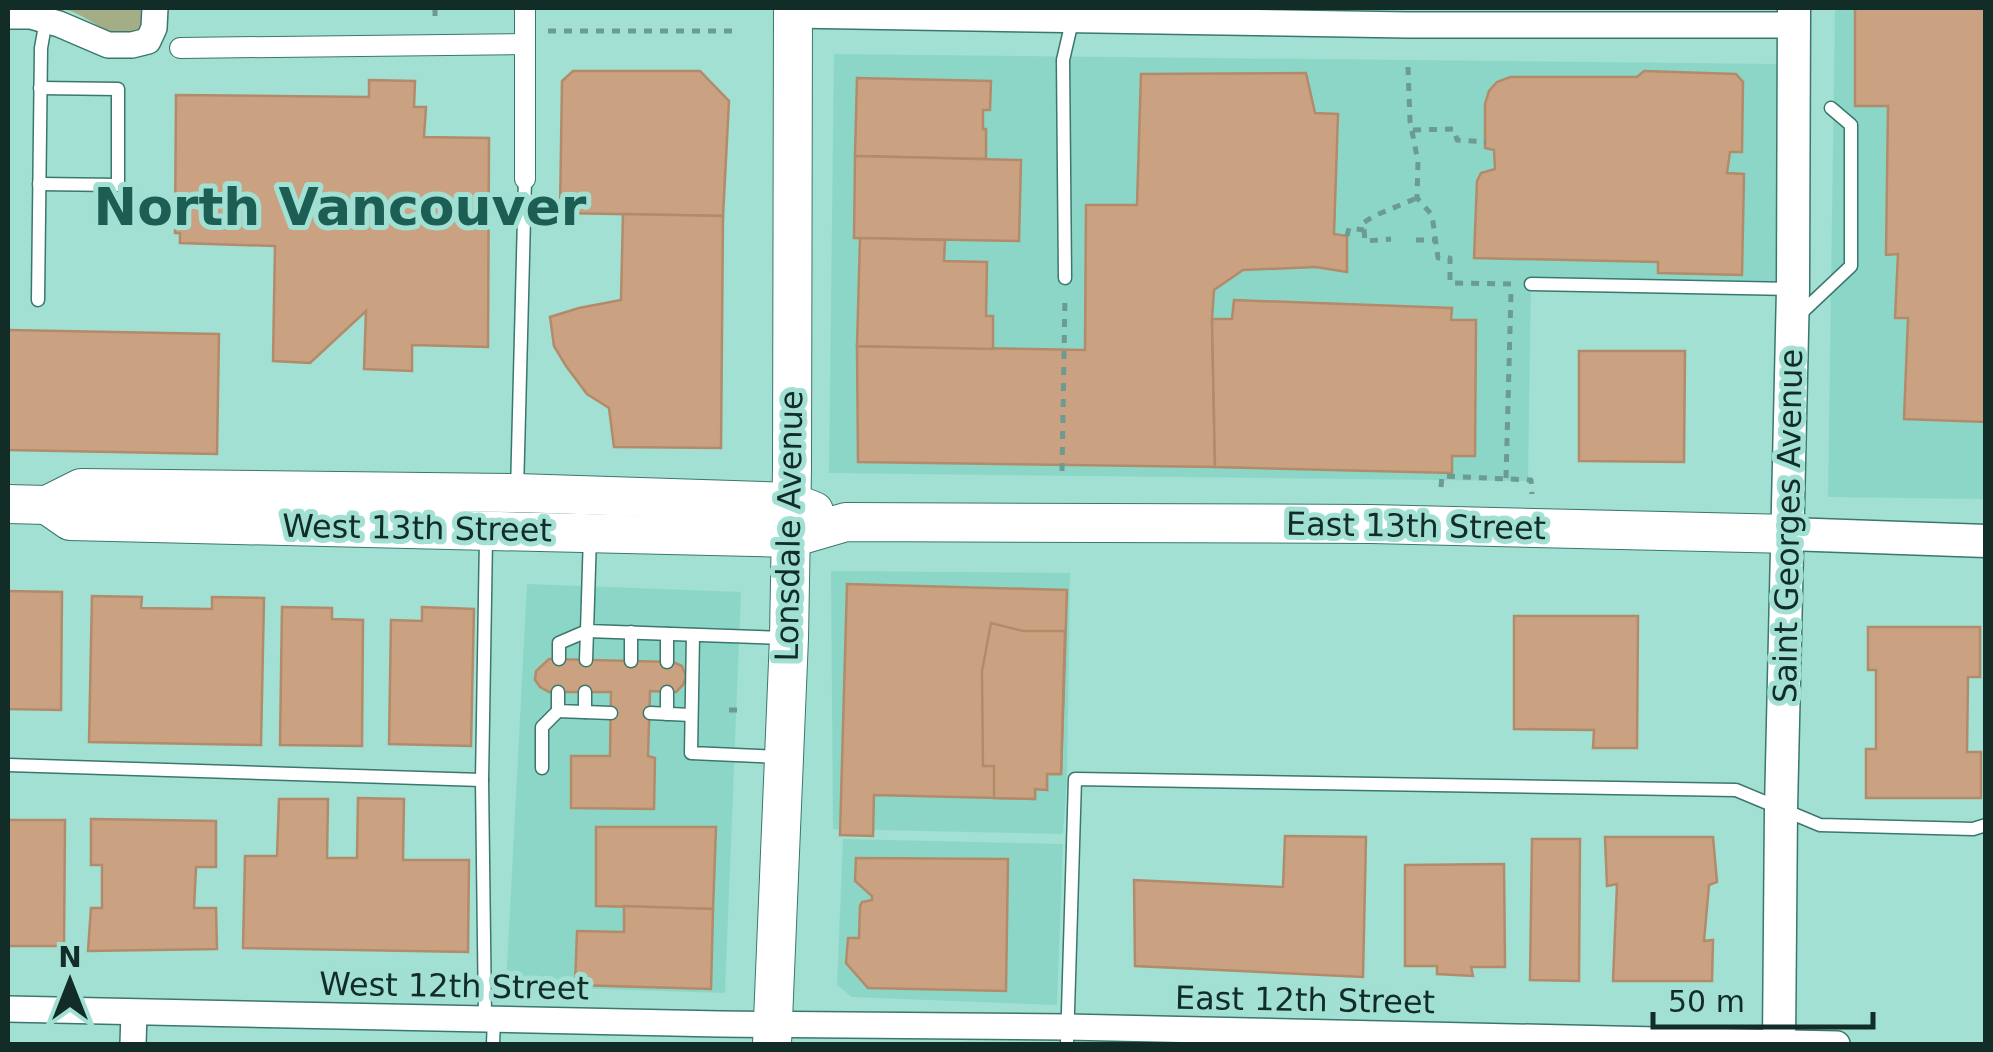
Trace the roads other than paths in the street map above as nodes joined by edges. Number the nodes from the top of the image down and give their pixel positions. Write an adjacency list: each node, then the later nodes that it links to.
1 (154, 8): 7 (street)
2 (525, 8): 8 (street)
3 (793, 11): 4 (street); 21 (main road, Lonsdale Avenue)
4 (1073, 13): 6 (street); 14 (lane)
5 (8, 16): 7 (street)
6 (1794, 16): 17 (street, Saint Georges Avenue)
7 (46, 20): 10 (lane)
8 (525, 38): 9 (street); 12 (street)
9 (180, 48)
10 (40, 88): 13 (lane); 13 (lane)
11 (1831, 108): 17 (lane)
12 (525, 179): 18 (lane)
13 (39, 184): 16 (lane)
14 (1065, 278)
15 (1531, 284): 17 (lane)
16 (38, 300)
17 (1793, 305): 24 (street, Saint Georges Avenue)
18 (517, 493): 20 (main road, West 13th Street); 21 (main road, West 13th Street)
19 (8, 504): 20 (main road, West 13th Street)
20 (48, 505): 22 (main road, West 13th Street)
21 (791, 520): 23 (main road, West 13th Street); 24 (main road, East 13th Street); 30 (main road, Lonsdale Avenue)
22 (486, 529): 23 (main road, West 13th Street); 47 (lane)
23 (590, 532): 26 (lane)
24 (1789, 534): 25 (street, East 13th Street); 48 (street, Saint Georges Avenue)
25 (1986, 541)
26 (587, 631): 27 (lane); 31 (lane); 32 (lane)
27 (631, 632): 28 (lane); 33 (lane)
28 (667, 634): 29 (lane); 34 (lane)
29 (693, 634): 30 (lane); 43 (lane)
30 (789, 638): 44 (main road, Lonsdale Avenue)
31 (559, 659)
32 (586, 660)
33 (631, 662)
34 (667, 662)
35 (558, 692): 38 (lane)
36 (585, 692): 39 (lane)
37 (667, 692): 42 (lane)
38 (558, 711): 39 (lane); 46 (lane)
39 (585, 712): 40 (lane)
40 (611, 713)
41 (650, 713): 42 (lane)
42 (667, 714): 43 (lane)
43 (691, 715): 44 (lane)
44 (783, 757): 53 (main road, Lonsdale Avenue)
45 (8, 765): 47 (lane)
46 (542, 768)
47 (482, 780): 52 (lane)
48 (1781, 809): 49 (lane); 54 (lane); 56 (street, Saint Georges Avenue)
49 (1986, 825)
50 (8, 1009): 51 (street, West 12th Street)
51 (134, 1013): 52 (street, West 12th Street); 55 (street)
52 (491, 1027): 53 (street, West 12th Street)
53 (772, 1034): 54 (street, East 12th Street)
54 (1067, 1036): 56 (street, East 12th Street)
55 (133, 1044)
56 (1779, 1044): 57 (street, East 12th Street)
57 (1837, 1044)

